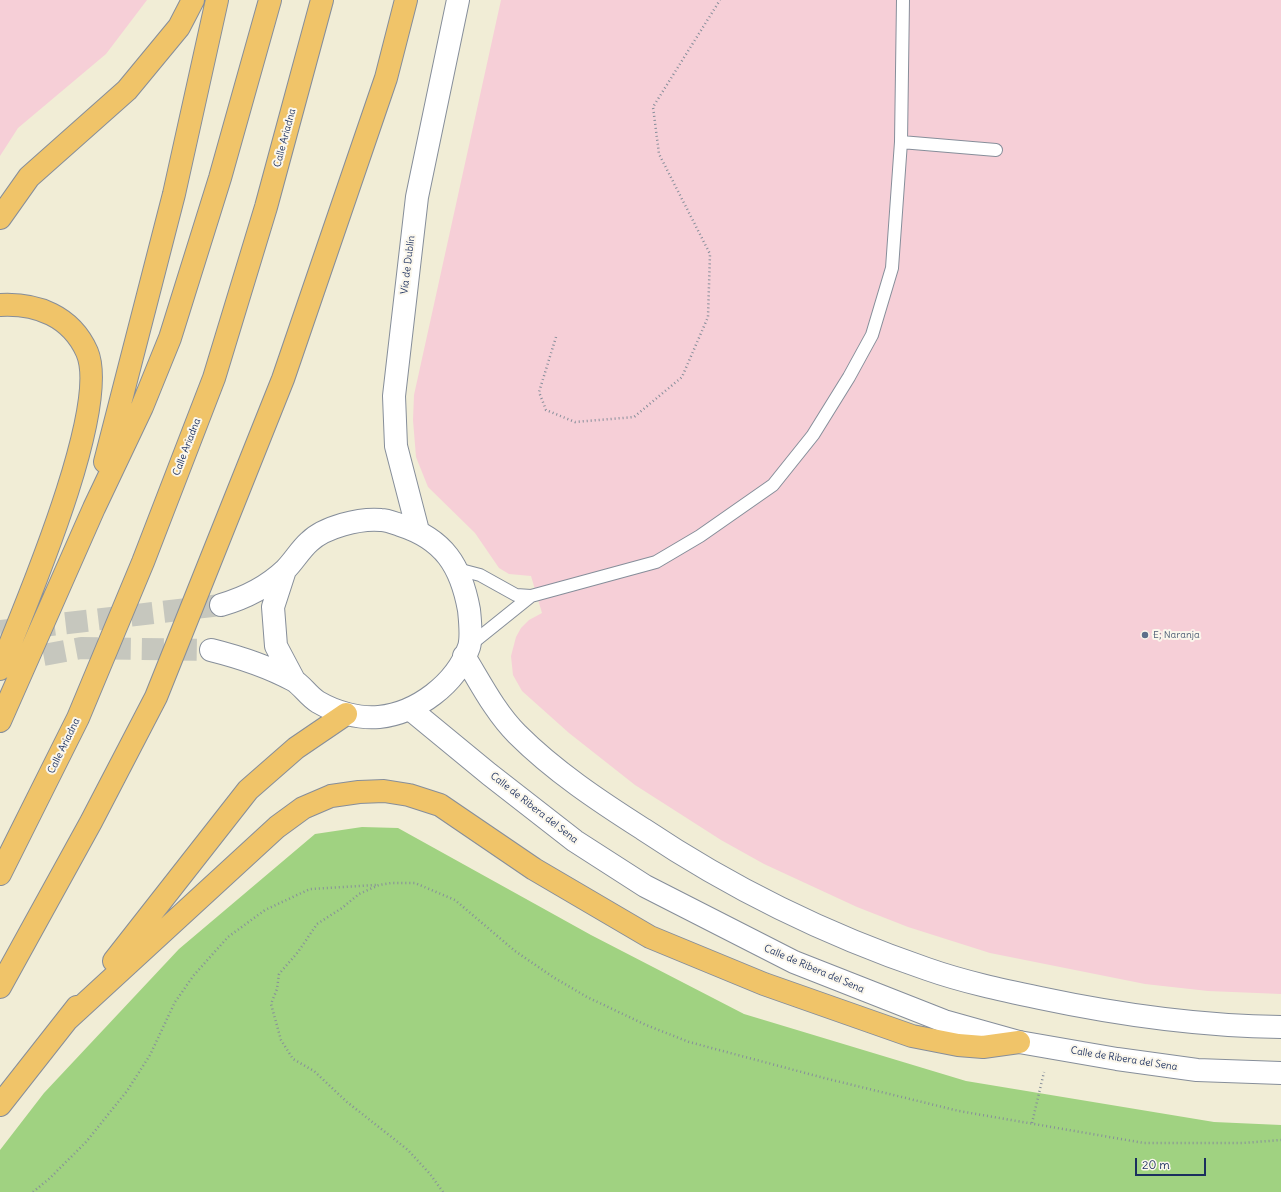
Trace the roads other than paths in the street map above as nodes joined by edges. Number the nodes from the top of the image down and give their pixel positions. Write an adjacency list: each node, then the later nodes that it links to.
1 (193, 0): 10 (highway)
2 (217, 0): 12 (highway)
3 (270, 0): 12 (highway)
4 (322, 0): 25 (highway, Calle Ariadna)
5 (406, 0): 26 (highway)
6 (458, 0): 13 (street, Vía de Dublín)
7 (903, 0): 8 (lane)
8 (901, 142): 9 (lane); 16 (lane)
9 (996, 150)
10 (0, 218)
11 (0, 305): 20 (highway)
12 (94, 508): 24 (highway)
13 (418, 531): 14 (street); 15 (street)
14 (457, 569): 16 (lane); 19 (street)
15 (285, 570): 17 (street); 21 (street)
16 (531, 596): 19 (lane)
17 (221, 605)
18 (211, 650): 21 (street)
19 (467, 651): 22 (street); 28 (street)
20 (0, 669)
21 (294, 680): 23 (street)
22 (410, 709): 23 (street); 29 (street, Calle de Ribera del Sena)
23 (346, 714): 27 (highway)
24 (0, 721)
25 (0, 874)
26 (0, 987)
27 (68, 1018): 29 (highway); 31 (highway)
28 (1281, 1026)
29 (1019, 1042): 30 (street, Calle de Ribera del Sena)
30 (1281, 1073)
31 (0, 1105)

